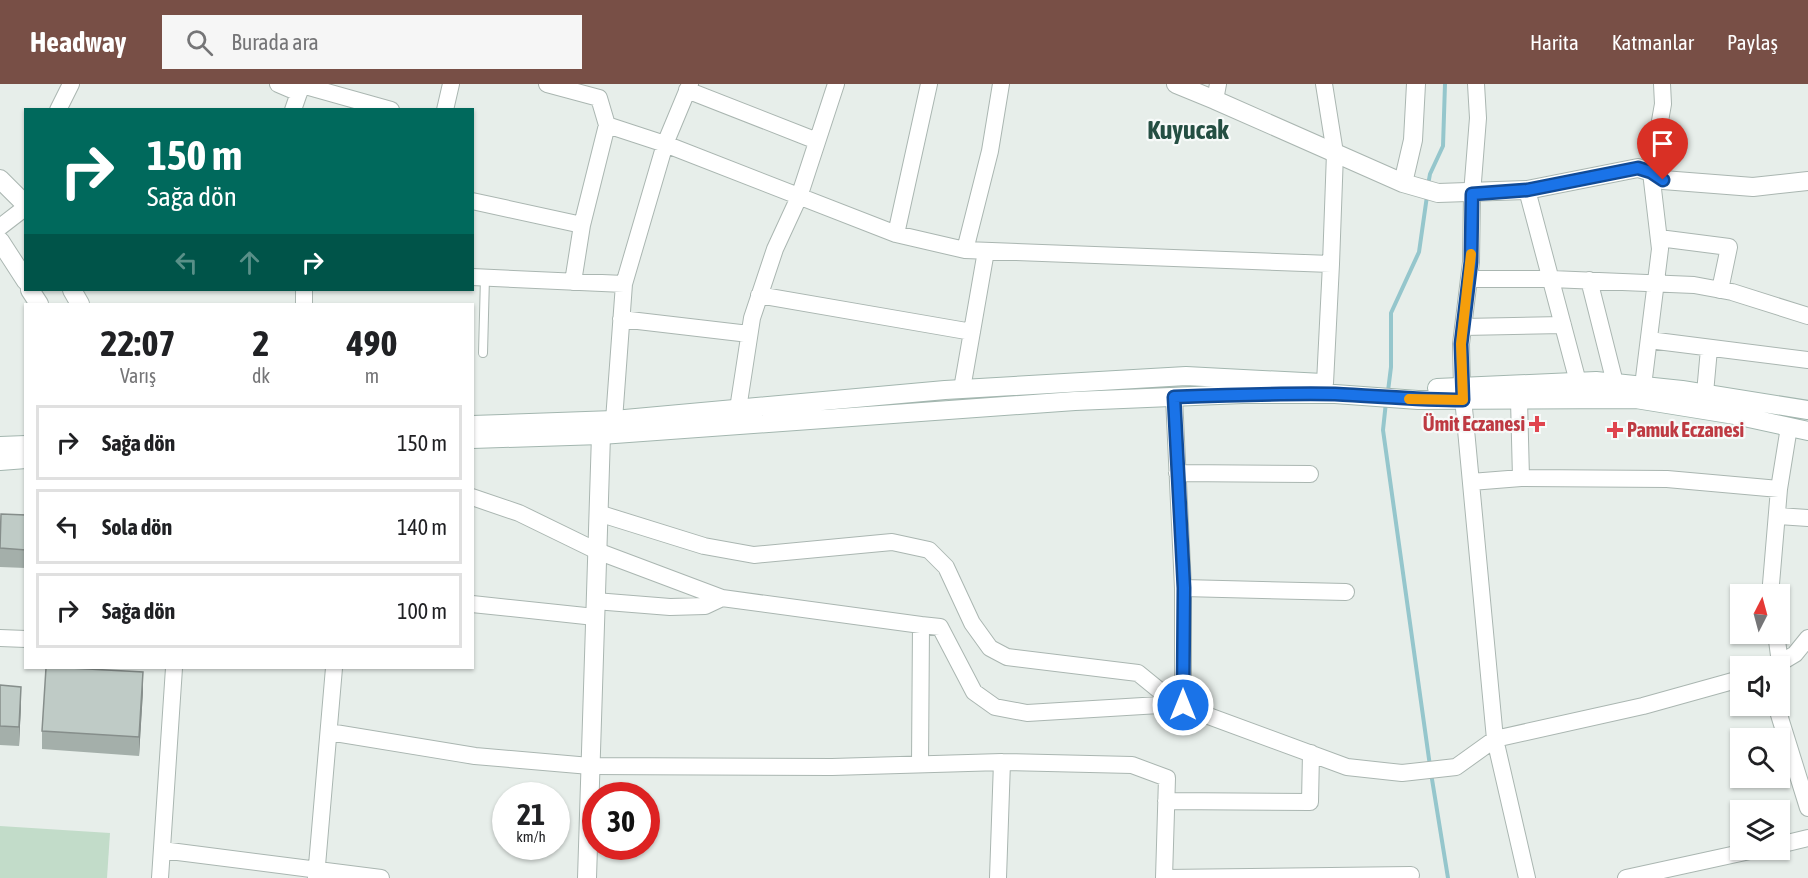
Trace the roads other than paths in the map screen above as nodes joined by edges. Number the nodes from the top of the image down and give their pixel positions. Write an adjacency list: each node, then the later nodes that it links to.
1 (71, 84): 17 (street)
2 (278, 84): 13 (street)
3 (451, 84): 20 (street)
4 (548, 84): 15 (street)
5 (836, 84): 22 (street)
6 (929, 84): 37 (street)
7 (1001, 84): 40 (street)
8 (1176, 84): 16 (main road)
9 (1324, 84): 24 (street)
10 (1416, 84): 28 (main road)
11 (1476, 84): 30 (street)
12 (1662, 84): 25 (street)
13 (301, 87): 18 (street); 19 (street)
14 (689, 87): 22 (street); 23 (street)
15 (599, 91): 21 (street)
16 (1217, 92): 24 (main road)
17 (59, 108)
18 (294, 108)
19 (383, 108)
20 (446, 108)
21 (607, 125): 23 (street); 35 (street)
22 (817, 141): 31 (street)
23 (665, 144): 31 (street); 50 (street)
24 (1335, 153): 28 (main road); 42 (street)
25 (1651, 172): 27 (main road); 29 (main road); 38 (street)
26 (0, 179): 33 (main road)
27 (1808, 181)
28 (1410, 185): 30 (main road)
29 (1527, 190): 30 (main road); 46 (street)
30 (1472, 194): 45 (street)
31 (799, 197): 37 (street); 52 (street)
32 (474, 201): 35 (street)
33 (24, 204)
34 (24, 208): 36 (street)
35 (582, 225): 48 (street)
36 (0, 226)
37 (896, 234): 40 (street)
38 (1659, 238): 49 (street); 51 (street)
39 (0, 241): 44 (main road)
40 (965, 250): 41 (street)
41 (986, 251): 42 (street); 57 (street)
42 (1330, 264): 67 (street)
43 (479, 277): 48 (street); 61 (lane)
44 (24, 278)
45 (1469, 279): 46 (street); 56 (street)
46 (1551, 279): 47 (street); 55 (street)
47 (1589, 280): 49 (street); 64 (street)
48 (573, 282): 50 (street)
49 (1656, 282): 51 (street); 59 (street)
50 (624, 284): 54 (street)
51 (1720, 290): 53 (street)
52 (759, 296): 57 (street); 58 (street)
53 (1808, 316)
54 (621, 319): 58 (street); 76 (street)
55 (1563, 325): 56 (street); 63 (street)
56 (1463, 327): 69 (street)
57 (972, 332): 66 (street)
58 (749, 334): 72 (street)
59 (1649, 340): 60 (street); 65 (street)
60 (1709, 349): 62 (street); 68 (street)
61 (483, 353)
62 (1808, 360)
63 (1578, 382): 64 (main road); 69 (main road)
64 (1615, 383): 65 (main road)
65 (1643, 386): 68 (main road)
66 (962, 389): 67 (main road); 72 (main road); 73 (main road)
67 (1325, 389): 69 (main road); 70 (main road)
68 (1705, 393): 74 (main road)
69 (1463, 394): 71 (main road); 87 (street)
70 (1174, 397): 73 (main road); 84 (street)
71 (1519, 400): 77 (main road); 86 (street)
72 (738, 409): 76 (main road)
73 (963, 409): 76 (main road)
74 (1808, 410)
75 (474, 425): 76 (main road)
76 (604, 425): 79 (main road); 90 (main road)
77 (1789, 427): 78 (main road); 88 (street)
78 (1808, 431)
79 (474, 439)
80 (24, 445): 81 (main road)
81 (0, 446)
82 (24, 459): 83 (main road)
83 (0, 460)
84 (1177, 472): 85 (street); 95 (street)
85 (1310, 474)
86 (1521, 478): 87 (street); 88 (street)
87 (1471, 482): 111 (street)
88 (1779, 489): 91 (street)
89 (474, 498): 93 (street)
90 (598, 513): 93 (main road); 108 (street)
91 (1778, 516): 92 (street); 94 (street)
92 (1808, 518)
93 (597, 551): 97 (street); 99 (main road)
94 (1771, 584)
95 (1184, 588): 96 (street); 108 (street)
96 (1346, 592)
97 (722, 598): 99 (street); 100 (street)
98 (474, 604): 99 (street)
99 (595, 609): 115 (main road)
100 (921, 625): 108 (street); 114 (street)
101 (0, 638): 103 (street)
102 (1808, 638): 104 (street)
103 (24, 639)
104 (1790, 657)
105 (174, 669): 120 (street)
106 (334, 669): 110 (street)
107 (1730, 682): 111 (street)
108 (1179, 704): 112 (street)
109 (1779, 716): 117 (street)
110 (329, 732): 115 (street); 122 (street)
111 (1495, 739): 112 (street); 129 (street)
112 (1311, 753): 116 (street)
113 (1002, 762): 114 (street); 116 (street); 127 (street)
114 (920, 764): 115 (street)
115 (590, 766): 126 (main road)
116 (1166, 801): 128 (street)
117 (1808, 808)
118 (1808, 838): 119 (street)
119 (1790, 842)
120 (162, 850): 122 (street); 124 (street)
121 (1730, 855): 130 (street)
122 (317, 873): 125 (street)
123 (1411, 875): 128 (street)
124 (160, 878)
125 (381, 878)
126 (587, 878)
127 (998, 878)
128 (1164, 878)
129 (1527, 878)
130 (1626, 878)

